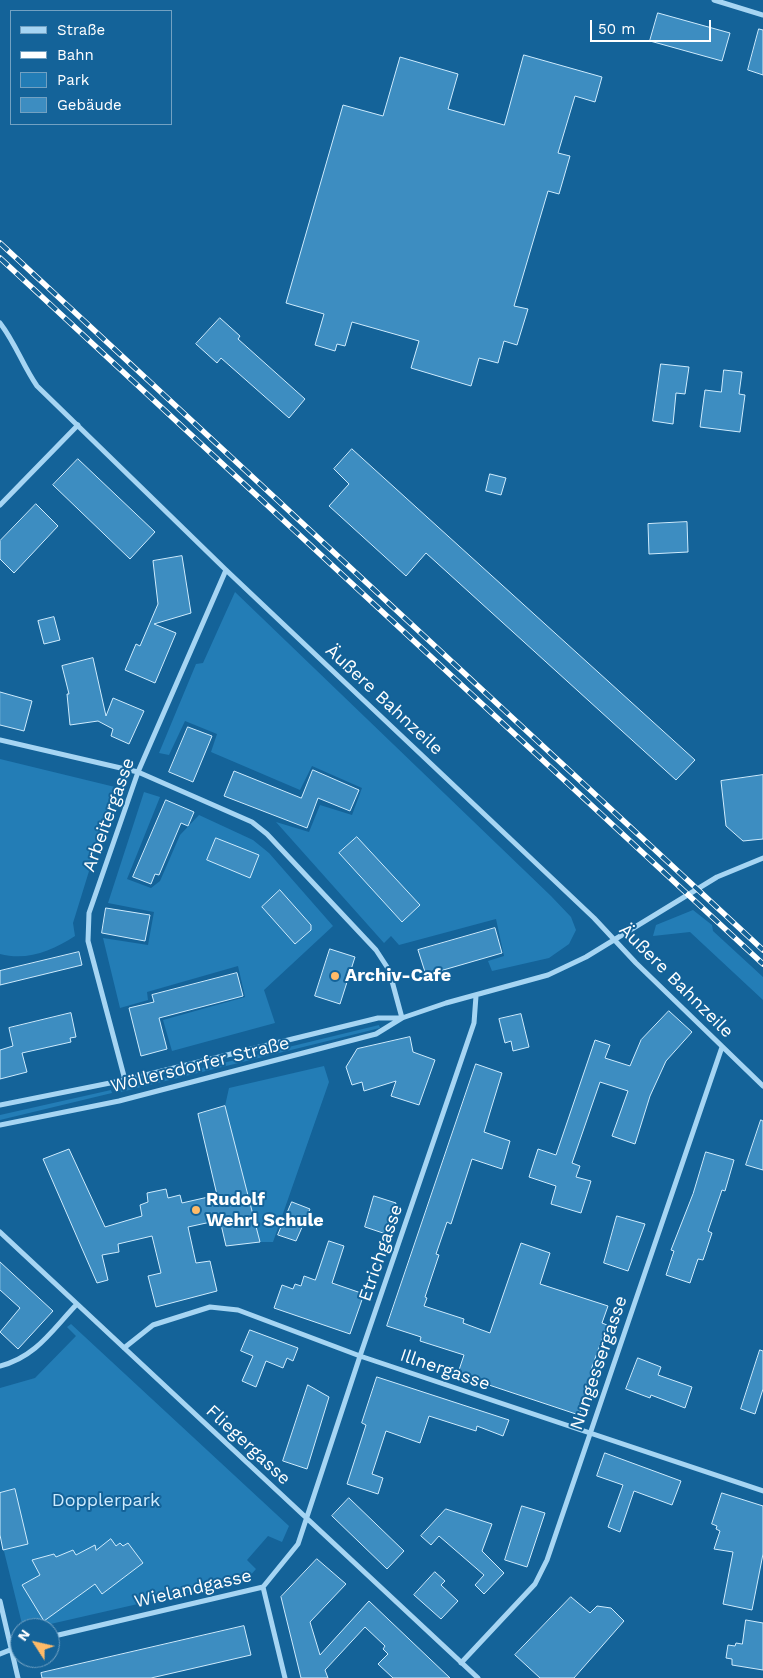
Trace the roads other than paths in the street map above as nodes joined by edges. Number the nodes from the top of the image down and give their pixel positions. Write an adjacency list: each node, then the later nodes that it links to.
1 (714, 0): 2 (street)
2 (763, 15)
3 (0, 323): 4 (street, Äußere Bahnzeile)
4 (78, 425): 5 (street); 6 (street, Äußere Bahnzeile)
5 (0, 505)
6 (226, 570): 8 (street, Arbeitergasse); 10 (street, Äußere Bahnzeile)
7 (0, 740): 8 (street)
8 (138, 772): 12 (street); 14 (street, Arbeitergasse)
9 (763, 858): 10 (street, Wöllersdorfer Straße)
10 (614, 940): 11 (street, Wöllersdorfer Straße); 13 (street, Äußere Bahnzeile)
11 (476, 996): 12 (street, Wöllersdorfer Straße); 21 (street, Etrichgasse)
12 (402, 1018): 14 (street, Wöllersdorfer Straße); 17 (street, Wöllersdorfer Straße)
13 (722, 1047): 15 (street, Äußere Bahnzeile); 23 (street, Nungessergasse)
14 (124, 1080): 16 (street, Wöllersdorfer Straße)
15 (763, 1086)
16 (0, 1105)
17 (0, 1125)
18 (0, 1232): 19 (street, Fliegergasse)
19 (77, 1304): 20 (street, Fliegergasse); 22 (street)
20 (124, 1348): 21 (street, Illnergasse); 25 (street, Fliegergasse)
21 (360, 1356): 23 (street, Illnergasse); 25 (street, Etrichgasse)
22 (0, 1366)
23 (590, 1433): 24 (street, Illnergasse); 30 (street, Nungessergasse)
24 (763, 1491)
25 (308, 1520): 26 (street, Wielandgasse); 30 (street, Fliegergasse)
26 (263, 1587): 28 (street, Wielandgasse); 31 (street)
27 (0, 1601): 29 (street)
28 (60, 1635)
29 (10, 1642)
30 (461, 1663): 32 (street, Fliegergasse)
31 (285, 1678)
32 (478, 1678)

